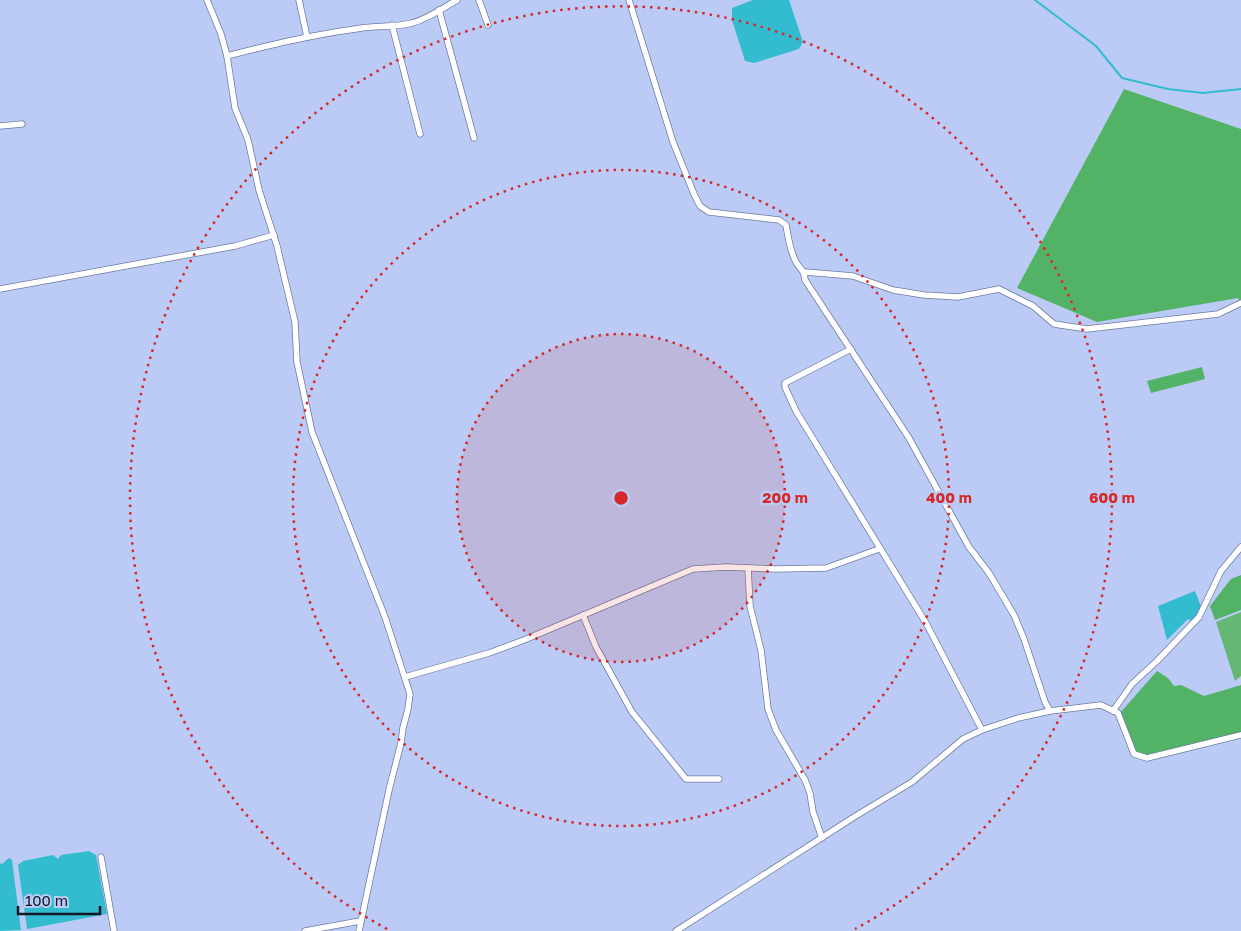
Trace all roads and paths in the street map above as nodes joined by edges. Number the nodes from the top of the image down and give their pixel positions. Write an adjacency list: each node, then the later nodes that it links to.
1 (207, 0): 10 (street)
2 (299, 0): 9 (street)
3 (456, 0): 6 (street)
4 (479, 0): 8 (street)
5 (629, 0): 16 (street)
6 (439, 10): 7 (street); 14 (street)
7 (392, 24): 9 (street); 13 (street)
8 (488, 25)
9 (308, 37): 10 (street)
10 (227, 56): 15 (street)
11 (22, 124): 12 (street)
12 (0, 126)
13 (420, 134)
14 (474, 138)
15 (274, 235): 17 (street); 24 (street)
16 (805, 272): 18 (street); 19 (street)
17 (0, 289)
18 (1241, 303)
19 (851, 349): 21 (street); 25 (street)
20 (1241, 547): 26 (street)
21 (879, 549): 22 (street); 27 (street)
22 (748, 568): 23 (street); 30 (street)
23 (583, 615): 24 (street); 29 (street)
24 (405, 677): 32 (street)
25 (1050, 711): 26 (street); 27 (street)
26 (1113, 711): 28 (street)
27 (982, 730): 30 (street)
28 (1241, 735)
29 (718, 779)
30 (822, 838): 36 (street)
31 (101, 858): 33 (street)
32 (360, 921): 34 (street); 35 (street)
33 (114, 931)
34 (306, 931)
35 (359, 931)
36 (676, 931)

